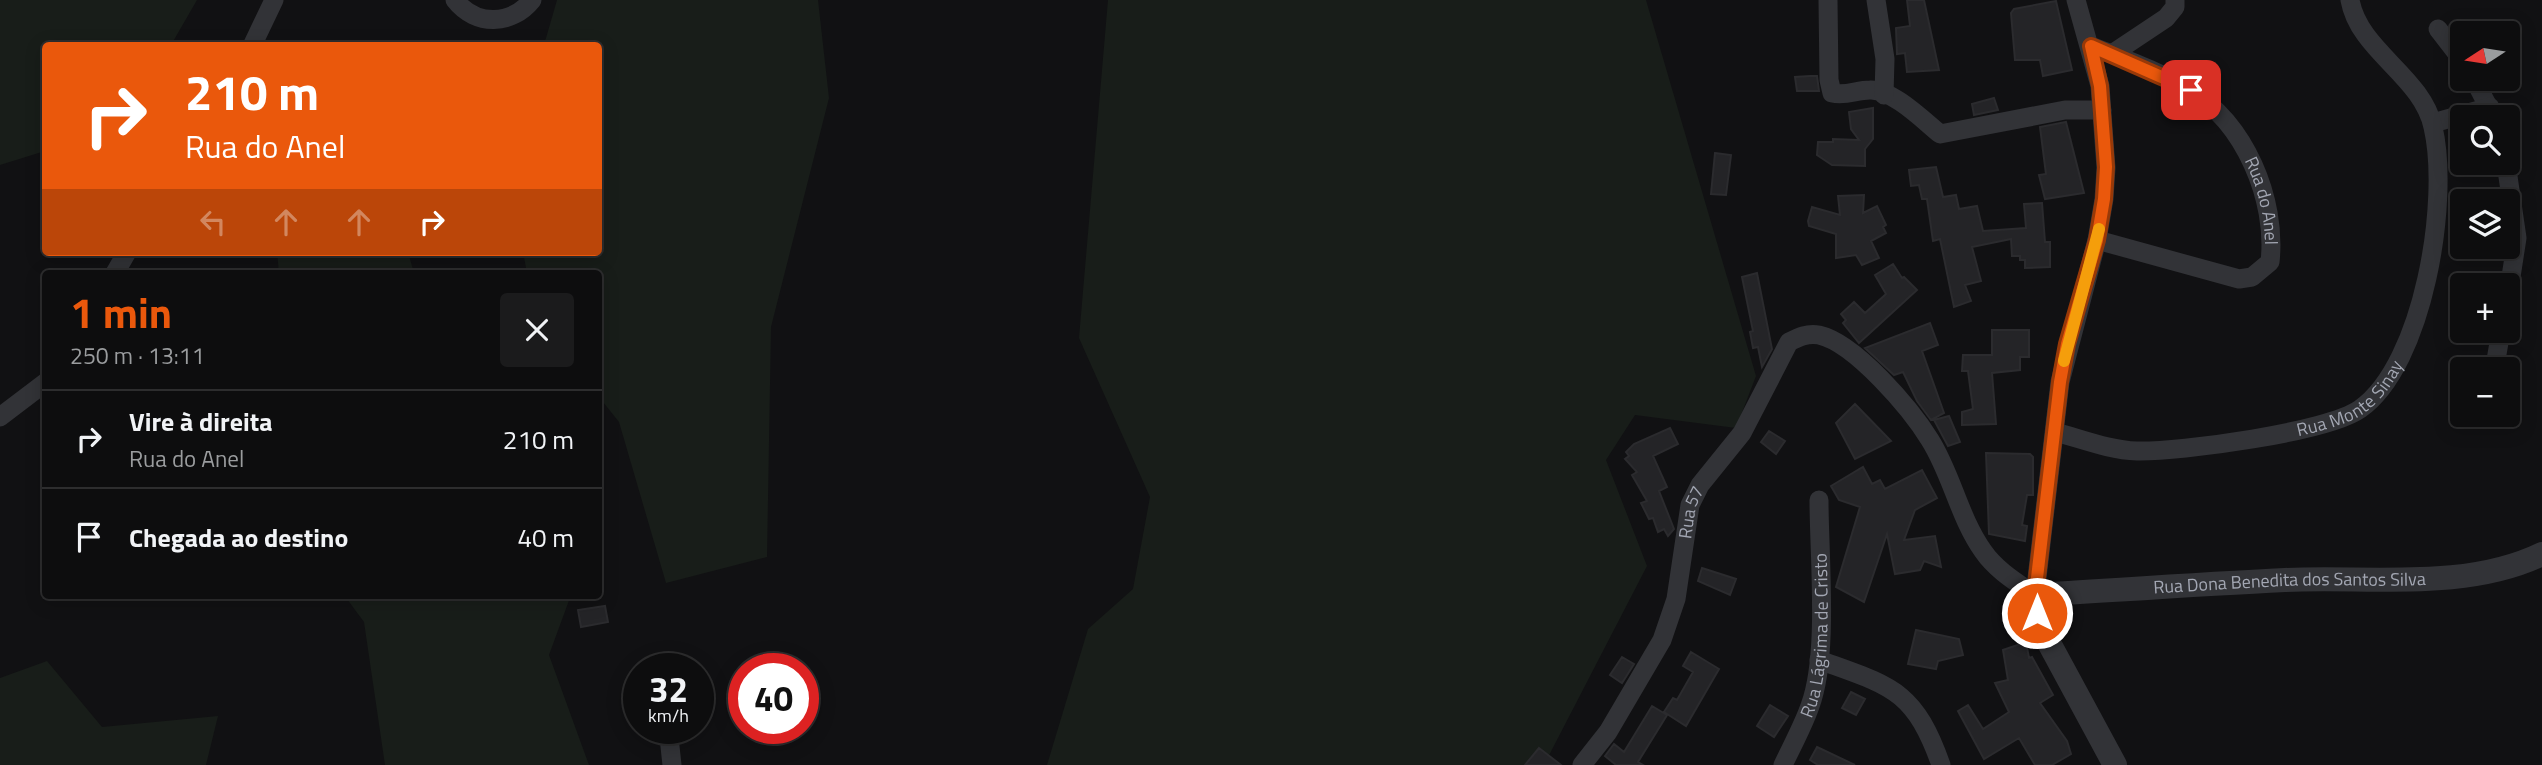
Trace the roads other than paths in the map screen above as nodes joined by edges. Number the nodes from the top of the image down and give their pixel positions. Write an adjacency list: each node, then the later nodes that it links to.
1 (274, 0): 10 (street)
2 (455, 0): 3 (street)
3 (532, 0)
4 (1828, 0): 14 (street)
5 (1876, 0): 14 (street)
6 (2076, 0): 12 (street)
7 (2175, 0): 13 (street)
8 (2350, 0): 17 (street, Rua Monte Sinay)
9 (2438, 29): 11 (street)
10 (253, 42)
11 (2450, 44)
12 (2091, 46): 13 (street, Rua do Anel); 15 (street)
13 (2112, 54): 19 (street, Rua do Anel)
14 (1884, 95): 15 (street)
15 (2102, 110): 19 (street)
16 (2450, 119): 17 (street)
17 (2432, 122): 23 (street, Rua Monte Sinay)
18 (2508, 175): 20 (street)
19 (2097, 240): 23 (street)
20 (2512, 273)
21 (42, 385): 22 (street)
22 (0, 417)
23 (2055, 432): 26 (street)
24 (1819, 500): 27 (street, Rua Lágrima de Cristo)
25 (2542, 554): 26 (street, Rua Dona Benedita dos Santos Silva)
26 (2035, 595): 30 (street, Rua 57); 33 (street)
27 (1819, 660): 31 (street, Rua Lágrima de Cristo); 32 (street)
28 (670, 744): 29 (street)
29 (672, 765)
30 (1582, 765)
31 (1783, 765)
32 (1941, 765)
33 (2115, 765)

